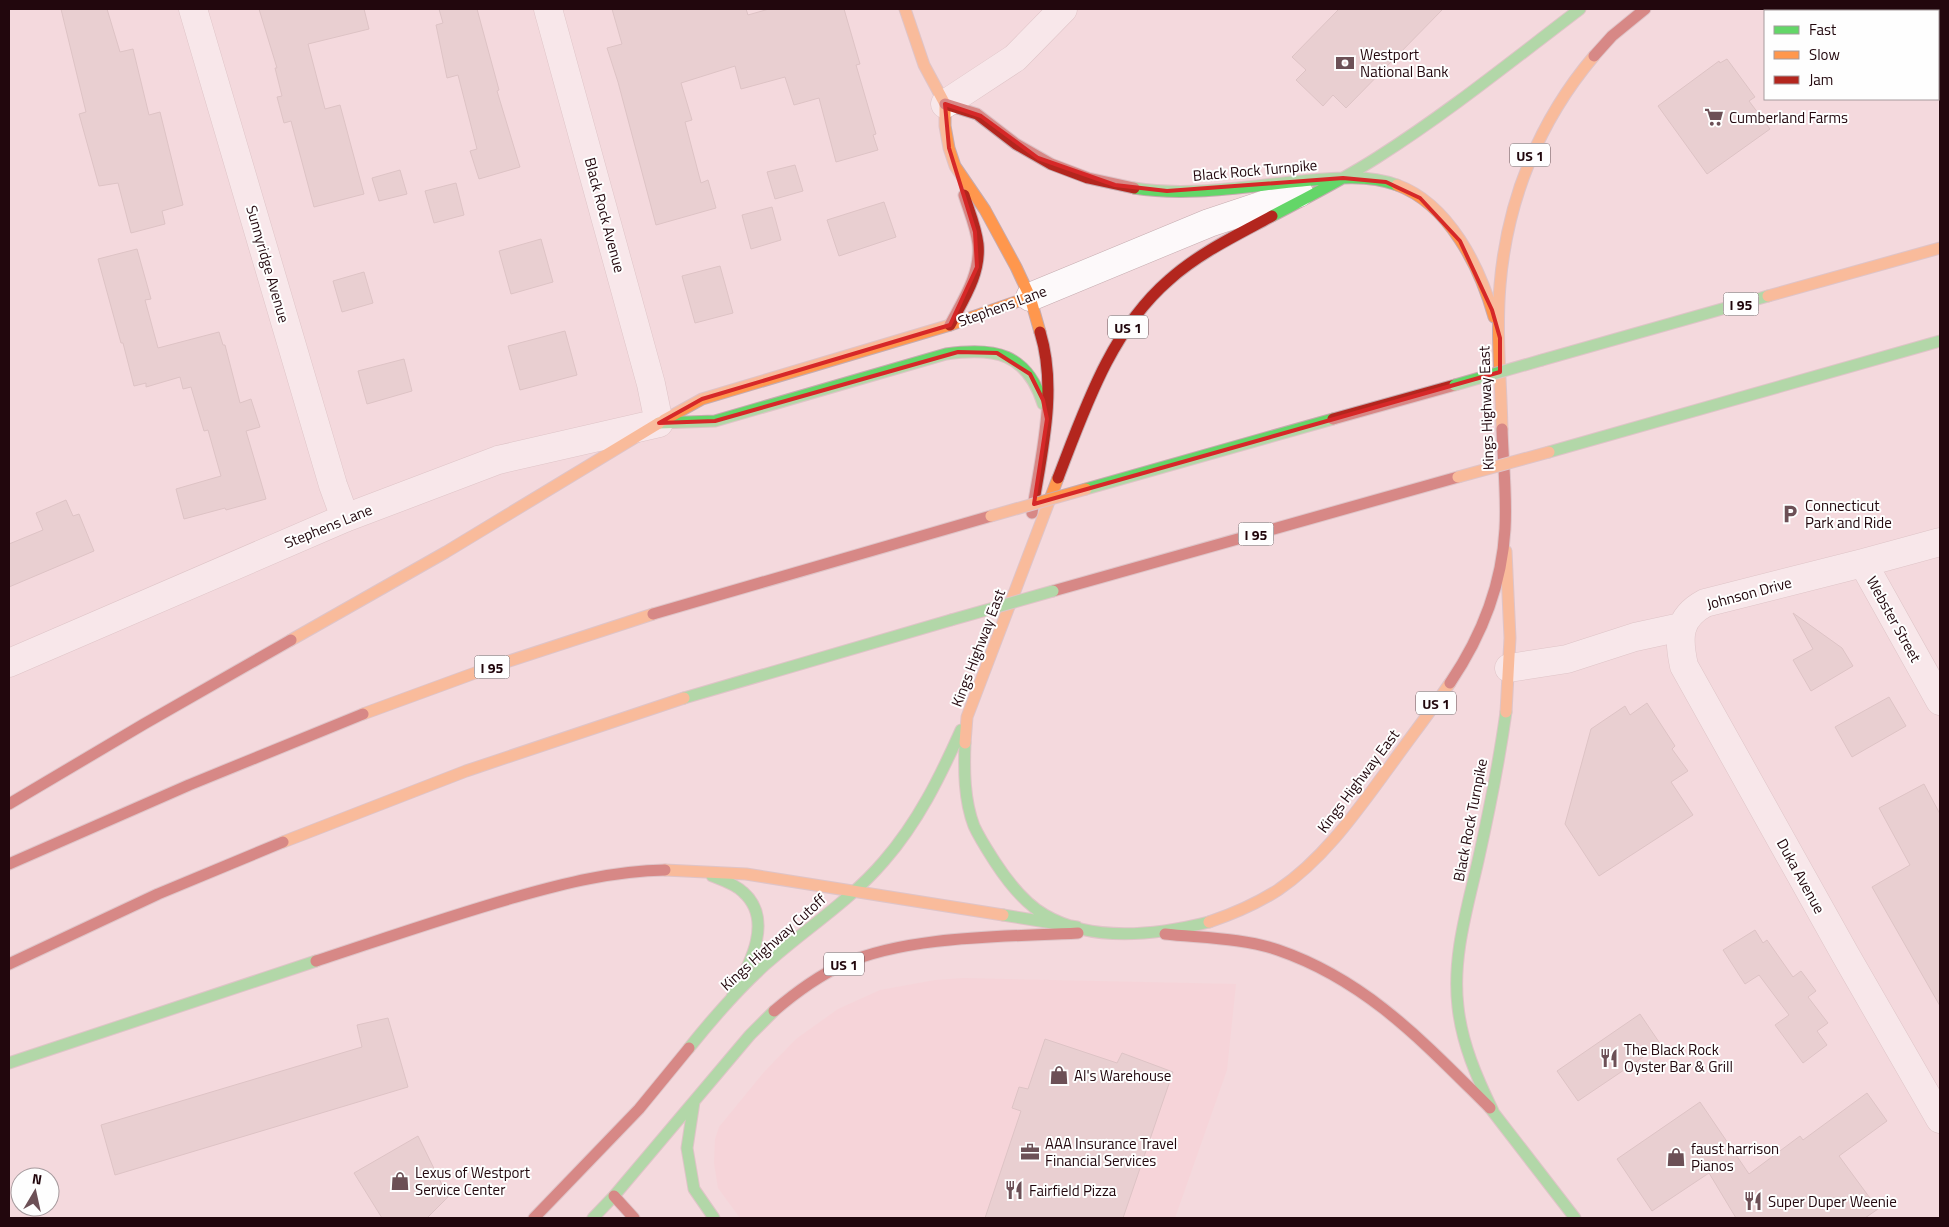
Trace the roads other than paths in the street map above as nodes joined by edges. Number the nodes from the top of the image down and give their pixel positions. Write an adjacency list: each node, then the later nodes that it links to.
1 (193, 9): 17 (street, Sunnyridge Avenue)
2 (548, 9): 16 (street, Black Rock Avenue)
3 (905, 9): 7 (main road)
4 (1062, 9): 7 (street)
5 (1580, 9): 9 (main road, Kings Highway East / US 1)
6 (1645, 9): 13 (main road, Kings Highway East / US 1)
7 (945, 104): 8 (main road); 9 (main road, Black Rock Turnpike)
8 (955, 166): 11 (main road); 12 (main road)
9 (1343, 178): 11 (street, Stephens Lane); 13 (main road, Black Rock Turnpike); 21 (main road, Kings Highway East / US 1)
10 (1940, 248): 28 (main road, I 95, bridge)
11 (1030, 297): 12 (main road, Stephens Lane); 15 (main road)
12 (950, 325): 16 (main road, Stephens Lane)
13 (1500, 338): 18 (main road, Kings Highway East / US 1)
14 (1940, 341): 34 (main road, I 95, bridge)
15 (1046, 419): 16 (main road, Stephens Lane); 21 (main road)
16 (658, 423): 17 (street, Stephens Lane); 27 (main road)
17 (345, 518): 23 (street, Stephens Lane)
18 (1505, 528): 24 (main road, Black Rock Turnpike); 33 (main road, Kings Highway East / US 1)
19 (1940, 542): 20 (street, Johnson Drive)
20 (1863, 564): 22 (street, Johnson Drive); 25 (street, Webster Street)
21 (1024, 569): 26 (main road, Kings Highway East / US 1)
22 (1682, 627): 24 (street); 39 (street, Duka Avenue)
23 (9, 663)
24 (1509, 668): 38 (main road, Black Rock Turnpike)
25 (1940, 701)
26 (967, 717): 30 (main road, Kings Highway Cutoff / US 1); 31 (main road, Kings Highway East / US 1)
27 (9, 804)
28 (9, 864)
29 (694, 869): 30 (main road); 35 (main road); 36 (main road)
30 (854, 891): 31 (main road); 35 (main road, Kings Highway Cutoff / US 1)
31 (1077, 927): 32 (main road, Kings Highway East / US 1)
32 (1102, 932): 33 (main road, Kings Highway East / US 1); 37 (main road, US 1)
33 (1151, 933): 38 (main road, Black Rock Turnpike)
34 (9, 964)
35 (731, 999): 41 (main road, Kings Highway Cutoff / US 1)
36 (9, 1063)
37 (694, 1102): 40 (main road, US 1); 44 (main road)
38 (1493, 1111): 45 (main road, Black Rock Turnpike)
39 (1940, 1119)
40 (614, 1196): 42 (main road, US 1); 43 (main road)
41 (534, 1218)
42 (592, 1218)
43 (634, 1218)
44 (714, 1218)
45 (1575, 1218)

